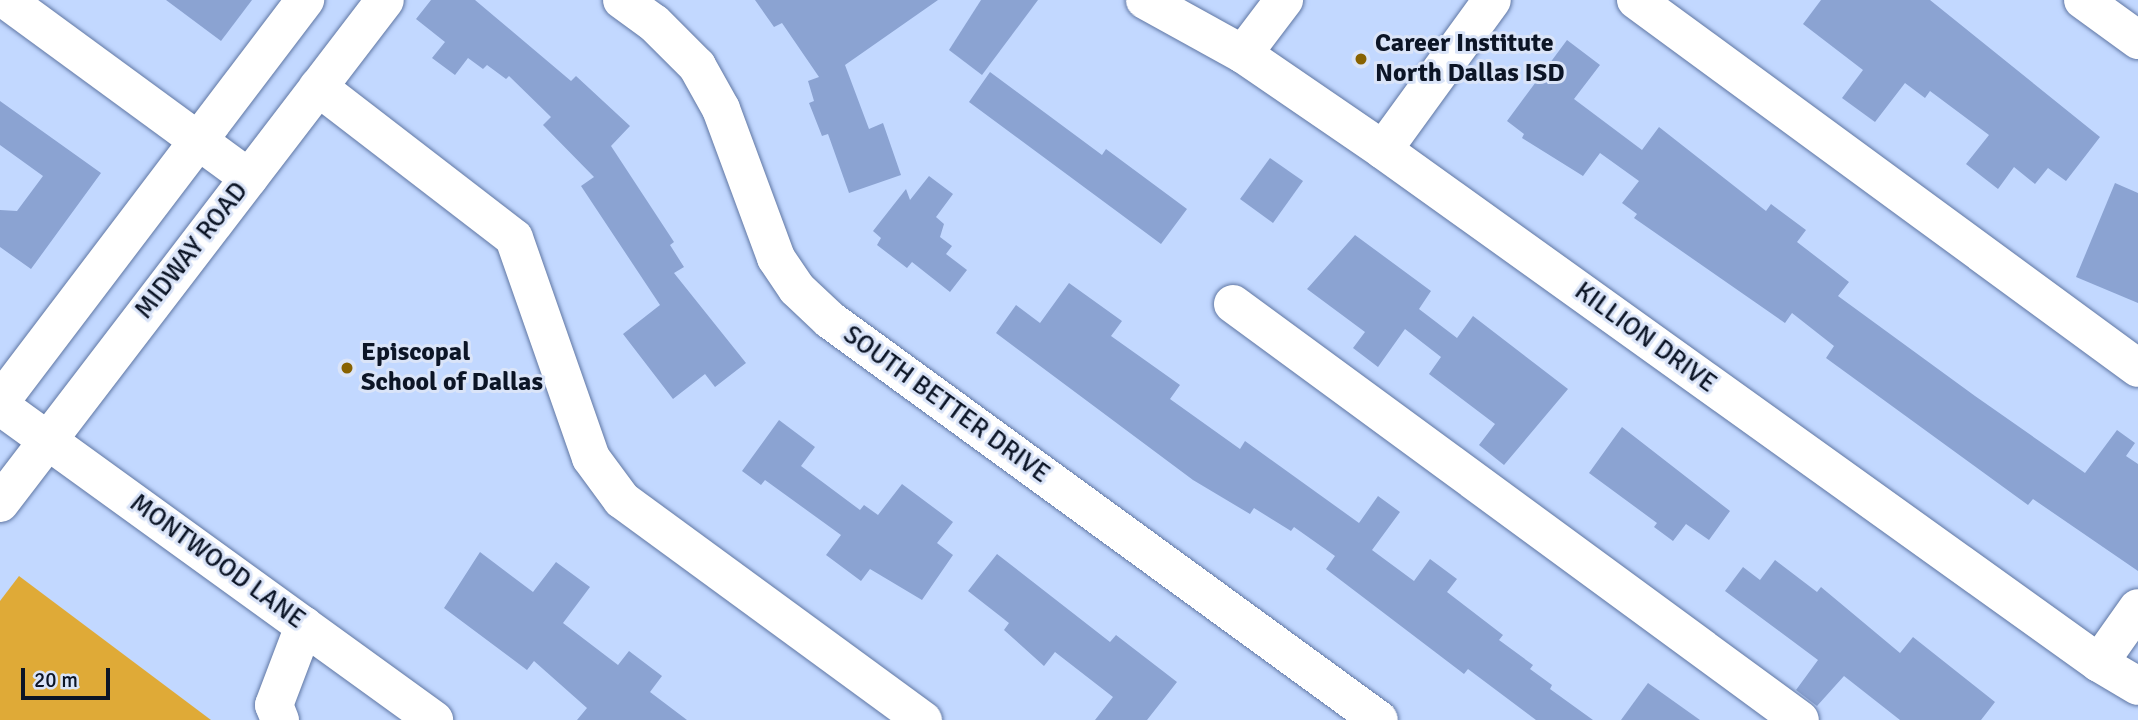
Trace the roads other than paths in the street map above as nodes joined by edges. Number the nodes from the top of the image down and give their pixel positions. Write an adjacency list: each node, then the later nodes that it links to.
1 (6, 0): 13 (street)
2 (305, 0): 13 (street)
3 (385, 0): 12 (street, MIDWAY ROAD)
4 (622, 0): 28 (street, SOUTH BETTER DRIVE)
5 (1145, 0): 11 (street, KILLION DRIVE)
6 (1284, 0): 11 (street)
7 (1492, 0): 14 (street)
8 (1636, 0): 17 (street)
9 (2083, 0): 10 (street)
10 (2138, 40)
11 (1243, 54): 14 (street, KILLION DRIVE)
12 (318, 87): 15 (street, MIDWAY ROAD); 27 (street)
13 (197, 139): 15 (street); 18 (street)
14 (1383, 150): 23 (street, KILLION DRIVE)
15 (249, 178): 19 (street, MIDWAY ROAD)
16 (1233, 304): 29 (street)
17 (2138, 368)
18 (0, 404): 19 (street, MONTWOOD LANE)
19 (47, 439): 20 (street, MIDWAY ROAD); 22 (street, MONTWOOD LANE)
20 (0, 503)
21 (2138, 608): 23 (street)
22 (304, 626): 25 (street); 26 (street, MONTWOOD LANE)
23 (2099, 663): 24 (street, KILLION DRIVE)
24 (2138, 686)
25 (280, 720)
26 (434, 720)
27 (923, 720)
28 (1379, 720)
29 (1800, 720)

